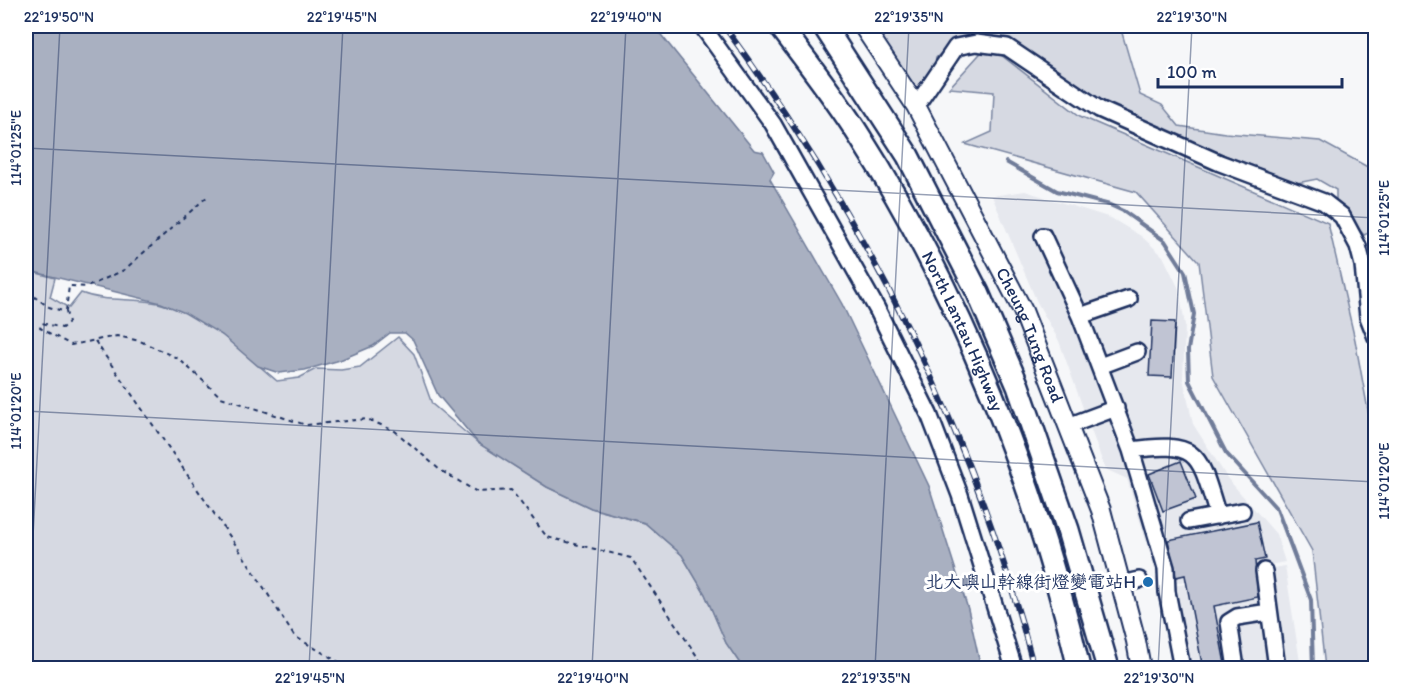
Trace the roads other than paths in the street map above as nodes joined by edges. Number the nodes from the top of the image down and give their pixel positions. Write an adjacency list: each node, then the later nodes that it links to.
1 (702, 26): 22 (lane)
2 (780, 26): 23 (highway, North Lantau Highway)
3 (824, 26): 24 (highway, North Lantau Highway)
4 (863, 26): 5 (main road, Cheung Tung Road)
5 (915, 106): 9 (lane); 13 (main road, Cheung Tung Road)
6 (1043, 236): 8 (lane)
7 (1129, 299): 8 (lane)
8 (1080, 316): 11 (lane)
9 (1376, 337)
10 (1137, 352): 11 (lane)
11 (1100, 366): 12 (lane)
12 (1116, 408): 13 (lane); 14 (lane)
13 (1068, 426): 20 (main road, Cheung Tung Road)
14 (1131, 450): 16 (lane); 26 (lane)
15 (1242, 511): 16 (lane)
16 (1218, 516): 17 (lane)
17 (1189, 520)
18 (1264, 571): 21 (lane)
19 (1139, 579): 20 (lane)
20 (1121, 584): 25 (main road, Cheung Tung Road)
21 (1269, 612): 27 (lane); 28 (lane)
22 (1014, 669)
23 (1079, 669)
24 (1108, 669)
25 (1141, 669)
26 (1182, 669)
27 (1236, 669)
28 (1277, 669)

